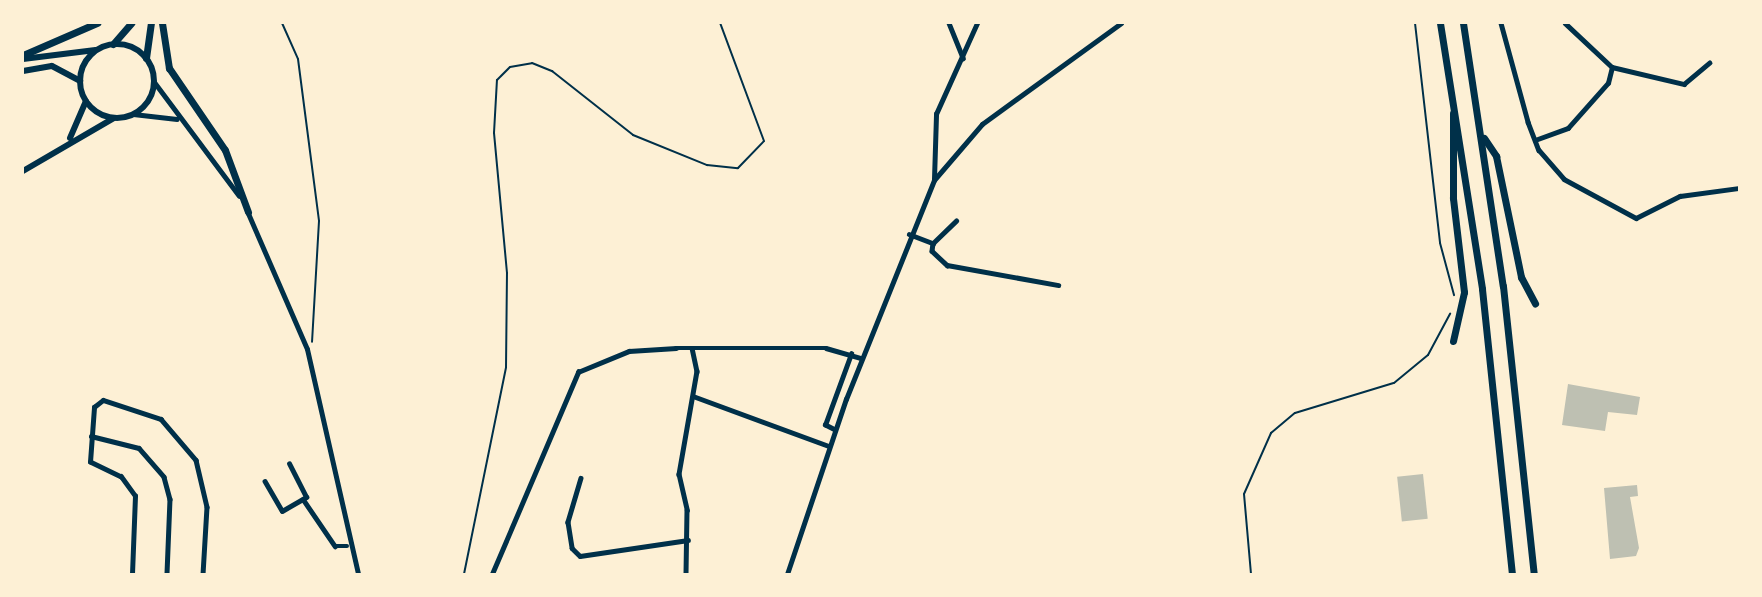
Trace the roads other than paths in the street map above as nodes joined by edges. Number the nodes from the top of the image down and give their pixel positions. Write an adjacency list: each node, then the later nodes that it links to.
1 (97, 23): 14 (highway)
2 (131, 23): 12 (highway)
3 (151, 23): 15 (highway)
4 (162, 23): 33 (highway)
5 (949, 23): 16 (street)
6 (977, 23): 16 (street)
7 (1121, 23): 31 (street)
8 (1440, 23): 23 (highway)
9 (1463, 23): 27 (highway)
10 (1501, 23): 29 (street)
11 (1566, 23): 18 (street)
12 (113, 44): 13 (main road); 15 (main road)
13 (97, 50): 14 (main road); 20 (main road)
14 (23, 57)
15 (146, 58): 21 (main road)
16 (963, 58): 31 (street)
17 (1709, 63): 18 (street)
18 (1612, 67): 29 (street)
19 (23, 71): 20 (main road)
20 (80, 81): 22 (main road)
21 (154, 82): 24 (main road); 26 (street)
22 (86, 101): 25 (main road); 28 (main road)
23 (1454, 108): 39 (highway); 60 (highway)
24 (133, 114): 25 (main road); 26 (street)
25 (114, 118): 28 (main road)
26 (177, 119): 33 (street)
27 (1481, 134): 38 (highway); 61 (highway)
28 (69, 139): 30 (main road)
29 (1535, 139): 32 (street)
30 (23, 171)
31 (934, 180): 35 (street)
32 (1739, 188)
33 (248, 212): 52 (street)
34 (956, 221): 36 (street)
35 (909, 234): 36 (street); 42 (street)
36 (933, 243): 37 (street)
37 (1058, 285)
38 (1535, 303)
39 (1452, 341)
40 (692, 348): 41 (street); 43 (street); 57 (street)
41 (851, 354): 42 (street); 44 (street)
42 (862, 358): 44 (street)
43 (693, 396): 46 (street); 51 (street)
44 (835, 430): 46 (street)
45 (92, 436): 53 (street); 54 (street); 55 (street)
46 (829, 446): 59 (street)
47 (289, 464): 50 (street)
48 (581, 478): 51 (street)
49 (265, 481): 50 (street)
50 (303, 499): 52 (street)
51 (688, 540): 58 (street)
52 (347, 546): 56 (street)
53 (132, 574)
54 (167, 574)
55 (204, 574)
56 (358, 574)
57 (492, 574)
58 (686, 574)
59 (787, 574)
60 (1512, 574)
61 (1534, 574)

